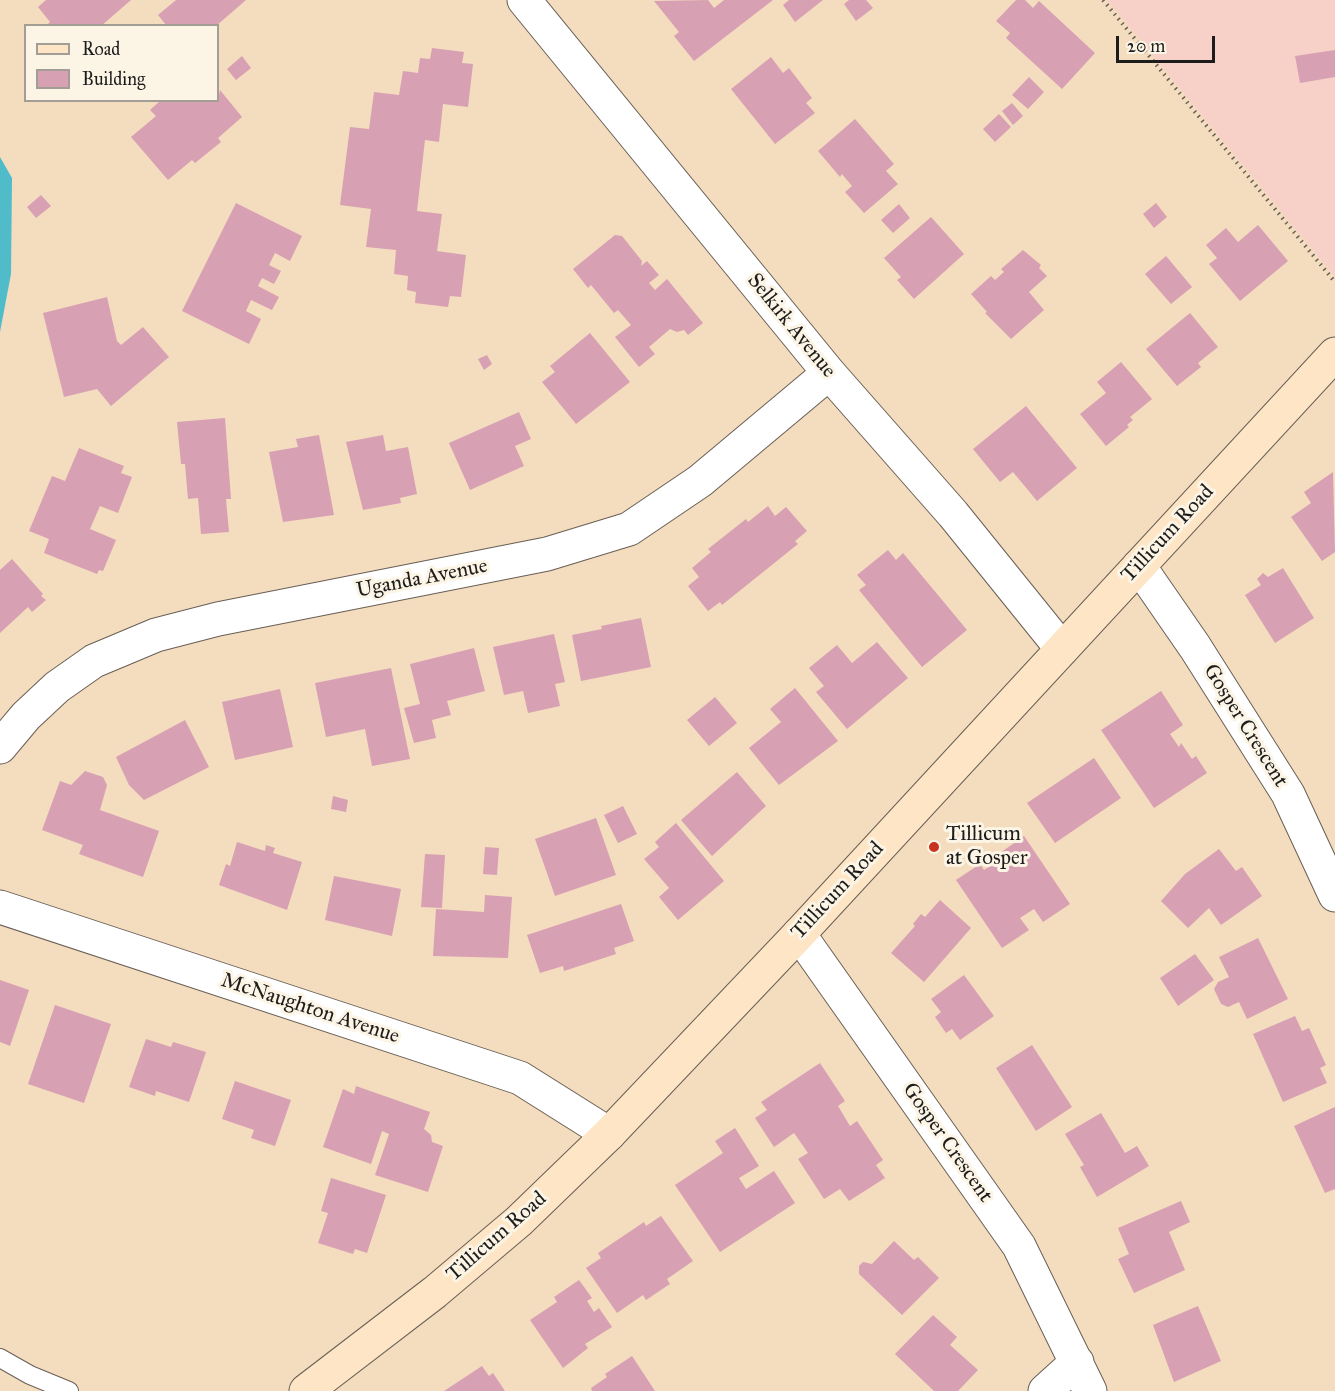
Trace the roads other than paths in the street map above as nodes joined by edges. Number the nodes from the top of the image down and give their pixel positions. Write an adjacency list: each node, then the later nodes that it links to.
1 (524, 0): 3 (street, Selkirk Avenue)
2 (1335, 354): 4 (main road, Tillicum Road)
3 (829, 373): 5 (street, Selkirk Avenue); 6 (street, Uganda Avenue)
4 (1139, 566): 5 (main road, Tillicum Road); 7 (street, Gosper Crescent)
5 (1062, 649): 9 (main road, Tillicum Road)
6 (0, 747)
7 (1335, 895)
8 (0, 907): 10 (street, McNaughton Avenue)
9 (799, 934): 10 (main road, Tillicum Road); 12 (street, Gosper Crescent)
10 (609, 1134): 14 (main road, Tillicum Road)
11 (0, 1358): 13 (lane)
12 (1084, 1377): 15 (street, Gosper Crescent)
13 (65, 1390)
14 (306, 1391)
15 (1045, 1391)

